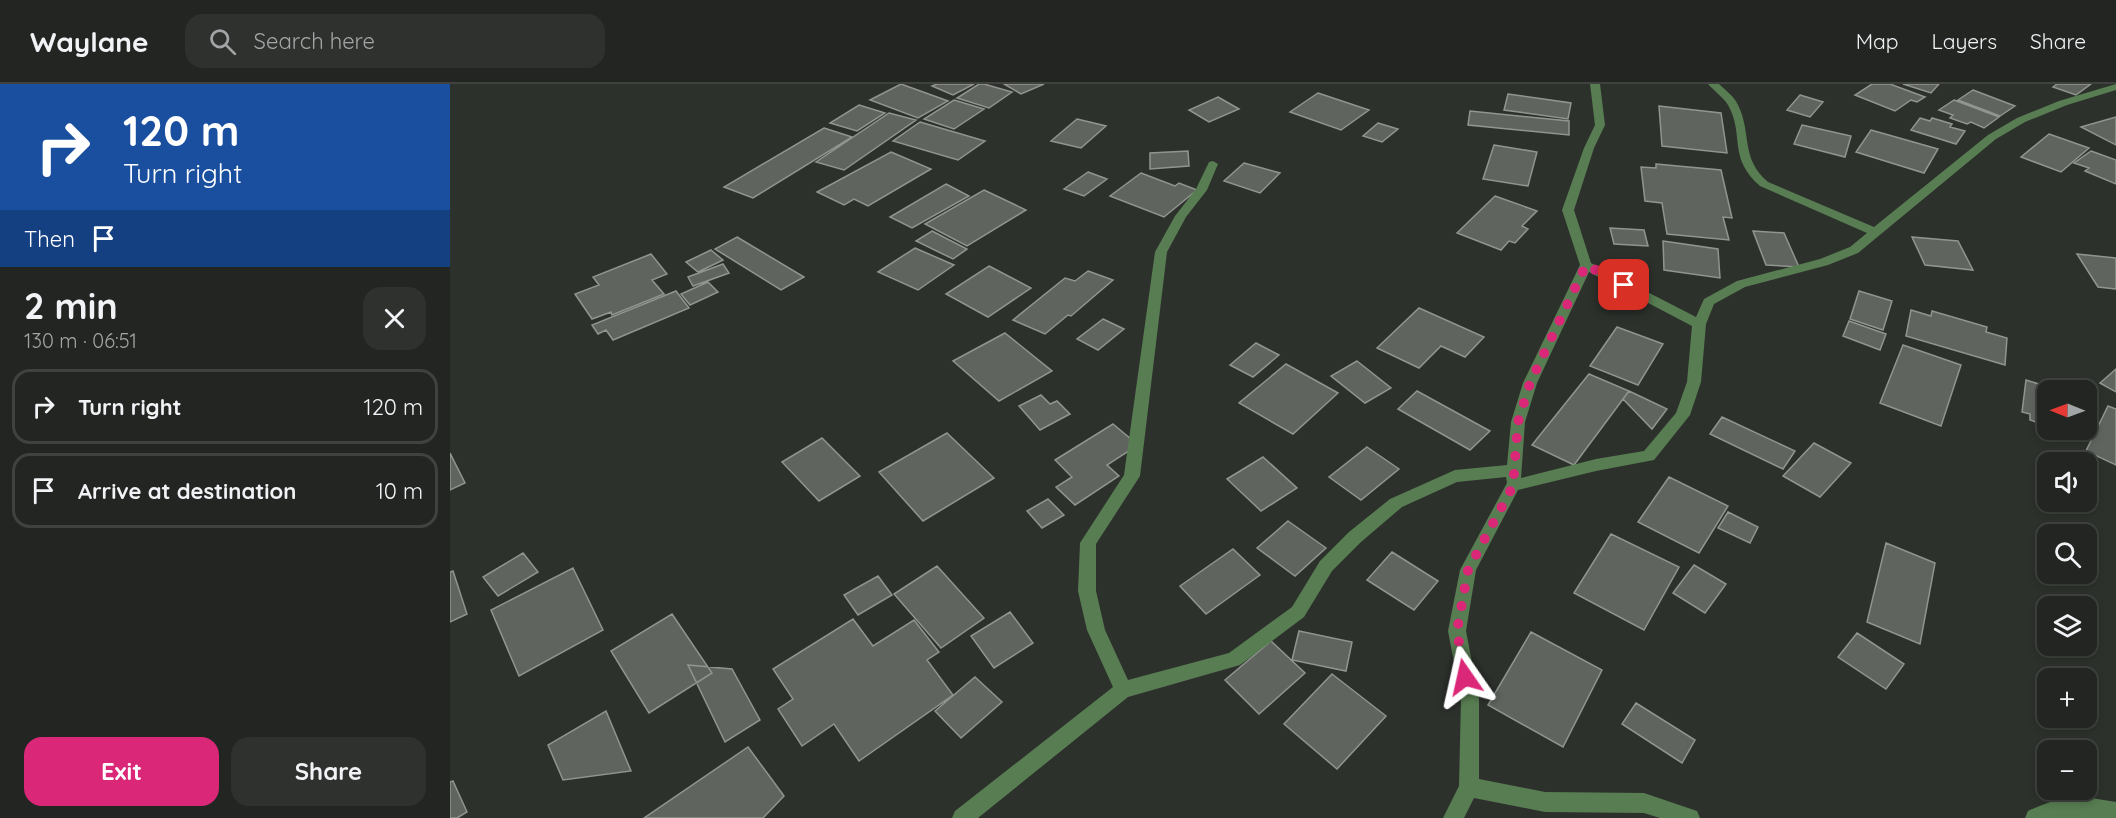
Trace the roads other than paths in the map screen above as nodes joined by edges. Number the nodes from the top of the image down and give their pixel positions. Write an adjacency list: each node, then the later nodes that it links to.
1 (1595, 84): 6 (street)
2 (1713, 84): 5 (street)
3 (2116, 87): 5 (street)
4 (1213, 164): 9 (street)
5 (1875, 232): 7 (street)
6 (1586, 265): 7 (street); 8 (street)
7 (1699, 324): 8 (street)
8 (1513, 478): 9 (street); 10 (street)
9 (1123, 690): 12 (street)
10 (1469, 787): 13 (street); 14 (street)
11 (2116, 812): 15 (street)
12 (962, 818)
13 (1453, 818)
14 (1690, 818)
15 (2035, 818)

